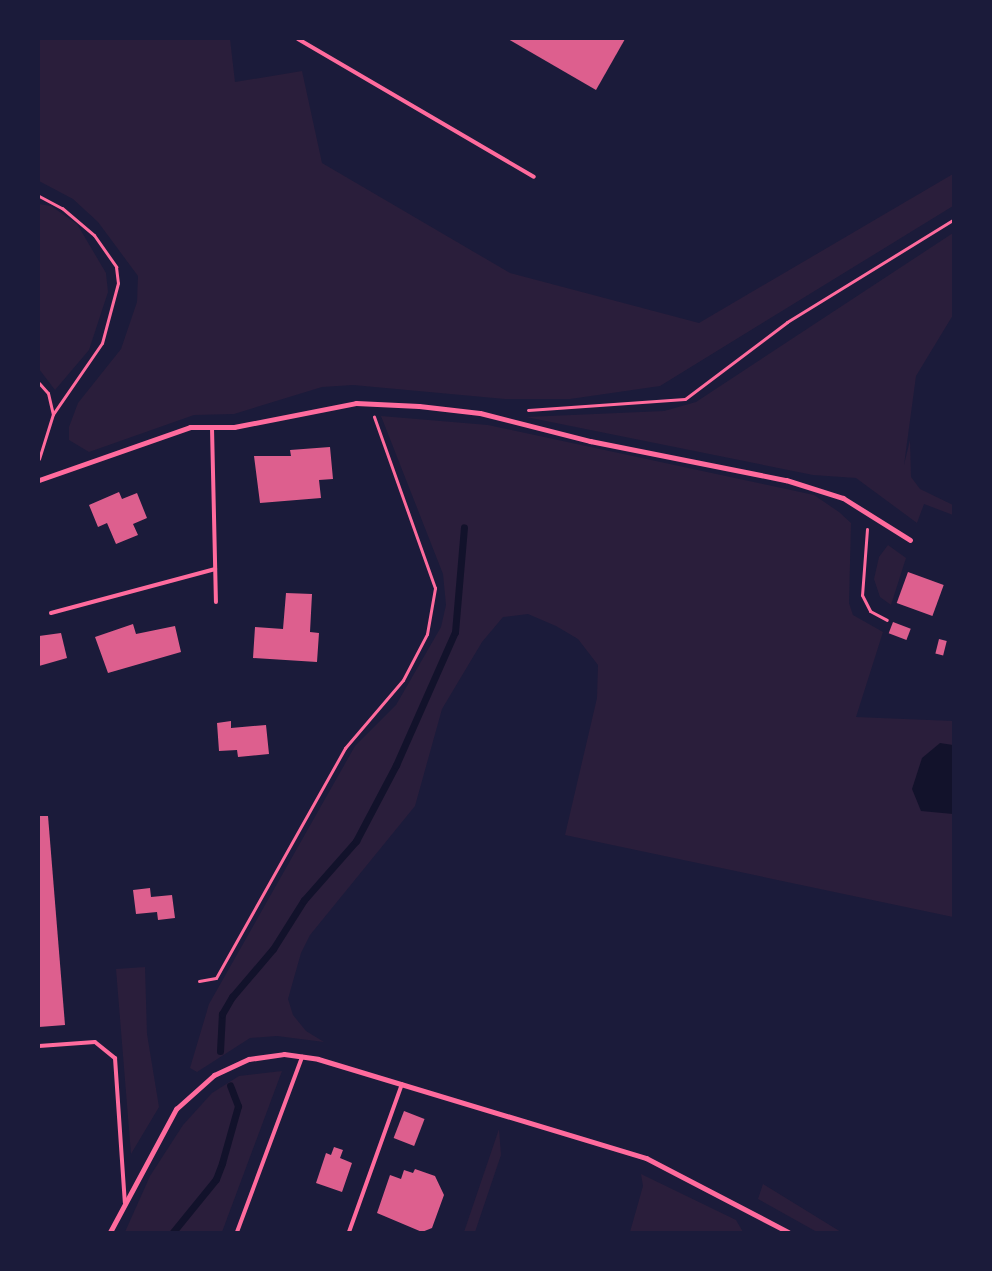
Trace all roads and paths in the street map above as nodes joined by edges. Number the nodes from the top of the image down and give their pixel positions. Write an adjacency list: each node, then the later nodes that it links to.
1 (298, 39): 2 (lane)
2 (534, 177)
3 (39, 196): 8 (path)
4 (953, 220): 7 (path)
5 (39, 383): 8 (path)
6 (369, 404): 9 (street); 12 (street); 18 (path)
7 (519, 410)
8 (53, 414): 10 (path)
9 (212, 428): 11 (street); 14 (lane)
10 (39, 460)
11 (39, 480)
12 (864, 511): 13 (street); 17 (path)
13 (910, 540)
14 (215, 569): 15 (lane); 16 (lane)
15 (216, 602)
16 (50, 613)
17 (887, 620)
18 (199, 981)
19 (39, 1046): 22 (lane)
20 (302, 1057): 21 (street); 22 (street); 24 (lane)
21 (402, 1084): 25 (lane); 26 (street)
22 (125, 1203): 23 (street)
23 (110, 1232)
24 (237, 1232)
25 (349, 1232)
26 (788, 1232)

